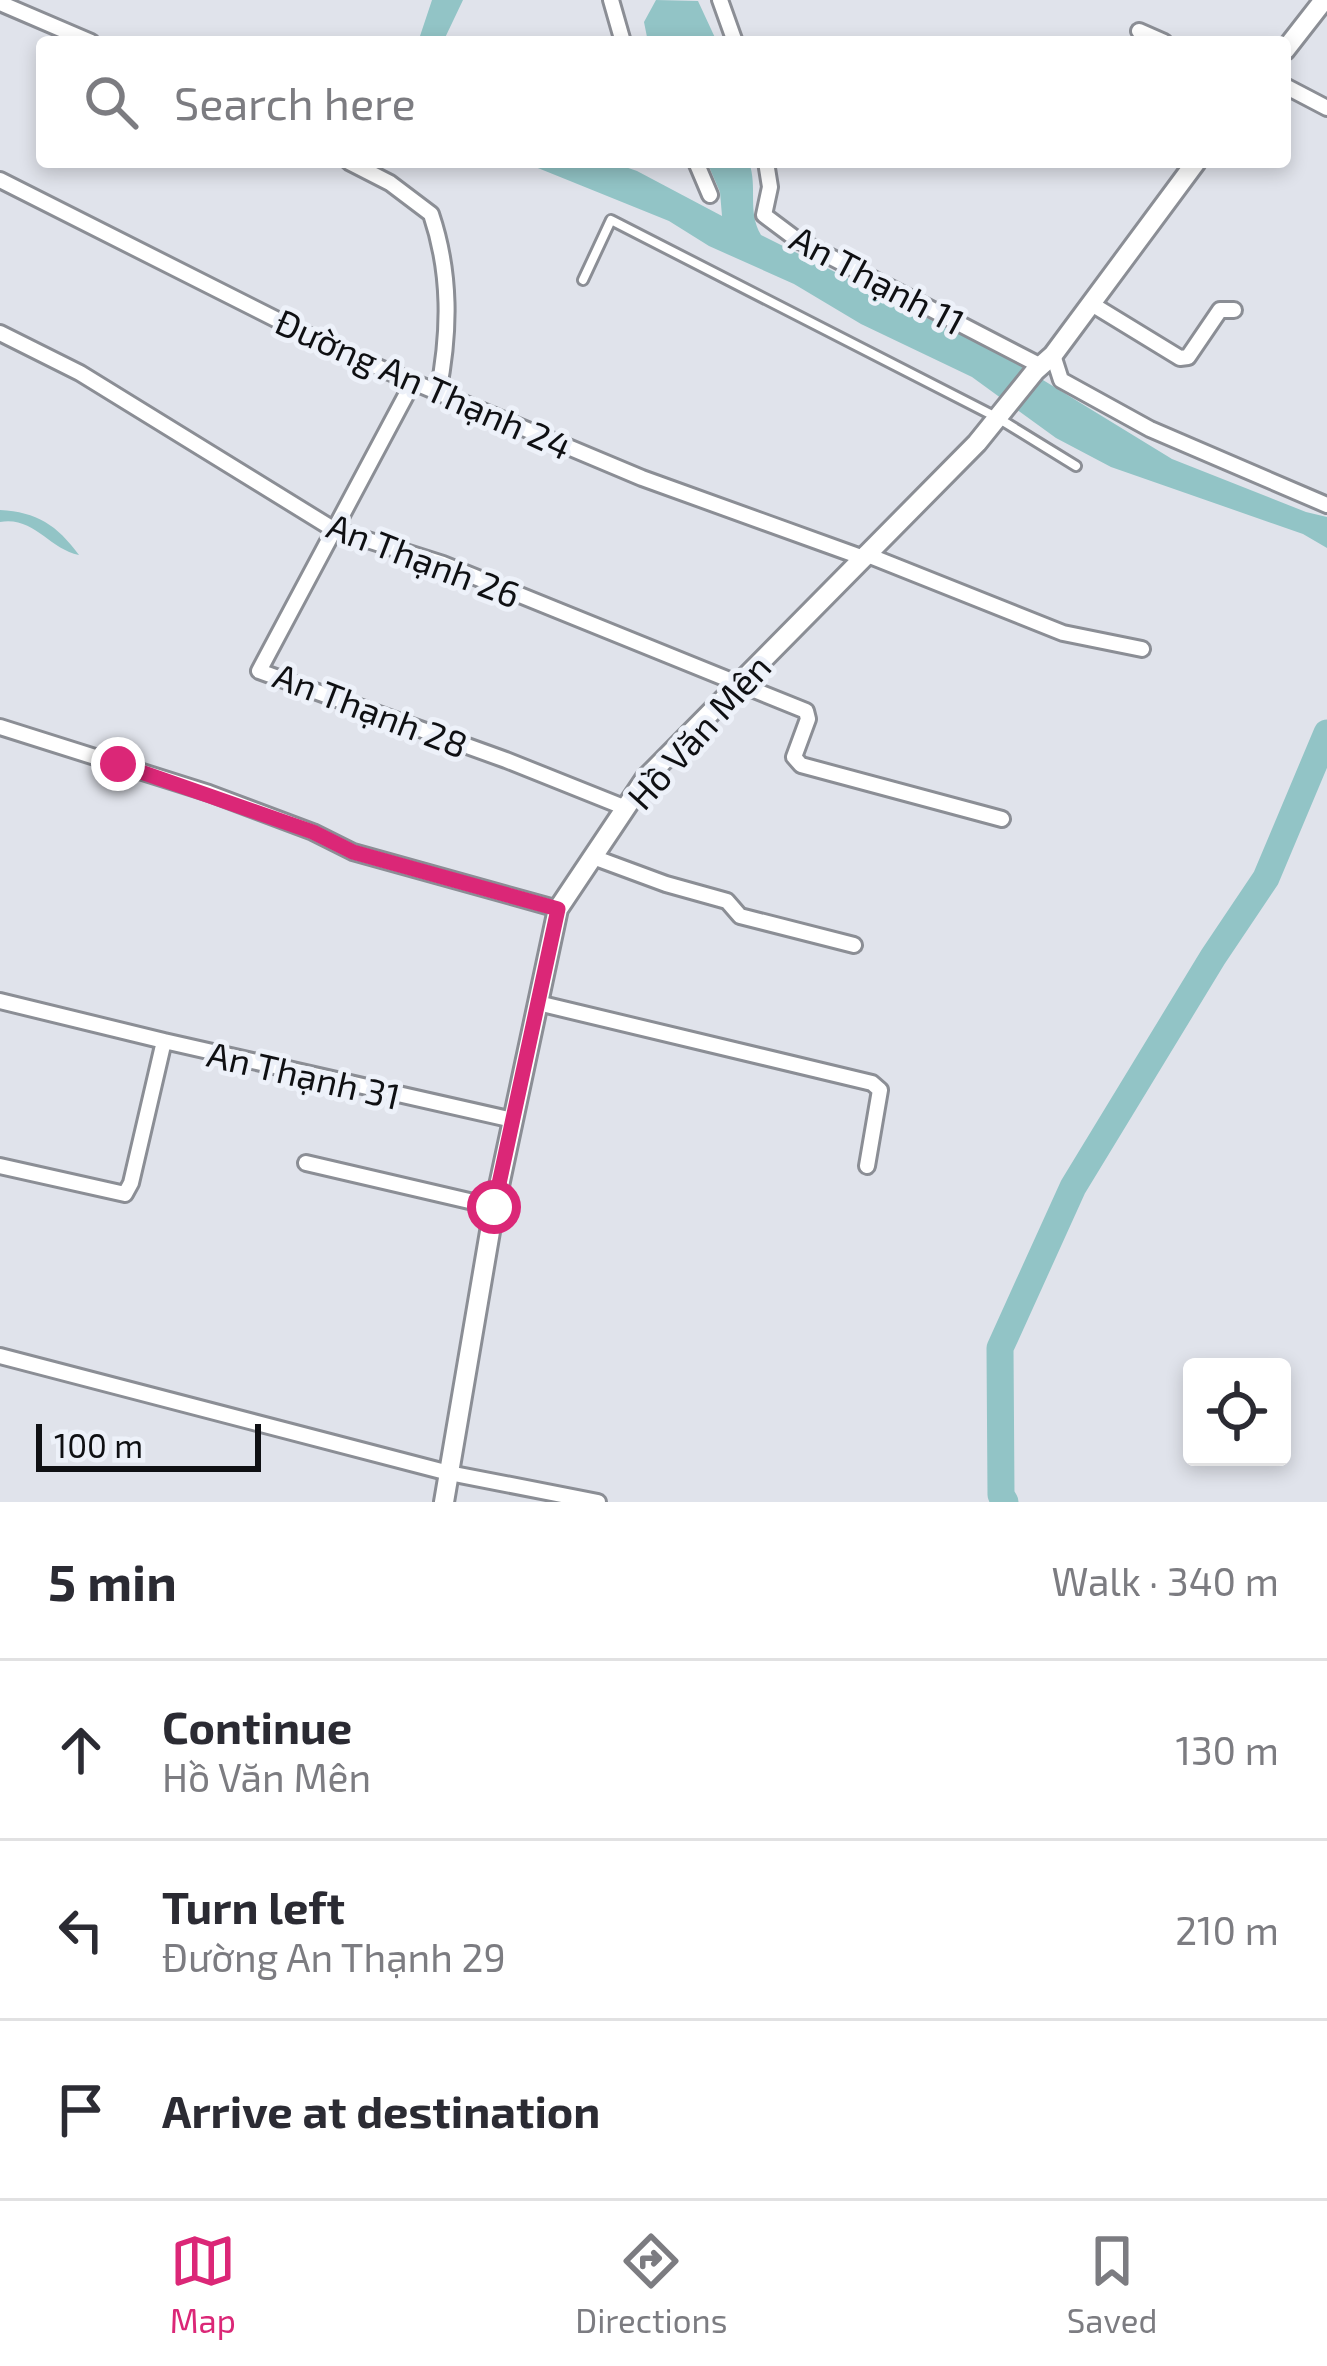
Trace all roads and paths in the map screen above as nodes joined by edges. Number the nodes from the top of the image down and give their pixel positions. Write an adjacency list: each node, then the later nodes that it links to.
1 (611, 0): 7 (street)
2 (720, 0): 8 (street)
3 (1324, 0): 10 (street)
4 (0, 2): 6 (street)
5 (1138, 31): 9 (street)
6 (77, 36)
7 (621, 36)
8 (733, 36)
9 (1150, 36)
10 (1291, 42)
11 (1291, 89): 12 (street)
12 (1327, 108)
13 (362, 168): 25 (street)
14 (699, 168): 18 (street)
15 (767, 168): 23 (street, An Thạnh 11)
16 (1191, 168): 20 (street, Hồ Văn Mên)
17 (0, 180): 24 (street, Đường An Thạnh 24)
18 (710, 195)
19 (583, 280): 26 (lane)
20 (1090, 303): 21 (street); 23 (street, Hồ Văn Mên)
21 (1234, 310)
22 (0, 333): 29 (street, An Thạnh 26)
23 (1043, 364): 26 (street, Hồ Văn Mên); 28 (street)
24 (413, 382): 25 (street, Đường An Thạnh 24); 29 (street)
25 (438, 392): 30 (street, Đường An Thạnh 24)
26 (1002, 414): 27 (lane); 30 (street, Hồ Văn Mên)
27 (1076, 466)
28 (1327, 505)
29 (332, 529): 32 (street, An Thạnh 26); 34 (street, An Thạnh 28)
30 (863, 555): 31 (street, Đường An Thạnh 24); 32 (street, Hồ Văn Mên)
31 (1142, 650)
32 (739, 683): 34 (street, Hồ Văn Mên); 35 (street, An Thạnh 26)
33 (0, 727): 37 (street)
34 (626, 808): 36 (street, Hồ Văn Mên)
35 (1002, 819)
36 (593, 857): 37 (street, Hồ Văn Mên); 38 (street)
37 (558, 909): 40 (street, Hồ Văn Mên)
38 (854, 945)
39 (0, 1001): 41 (street)
40 (538, 1003): 42 (street, Hồ Văn Mên); 45 (street)
41 (164, 1041): 42 (street, An Thạnh 31); 44 (street, An Thạnh 31)
42 (513, 1120): 46 (street, Hồ Văn Mên)
43 (306, 1163): 46 (street)
44 (0, 1166)
45 (868, 1166)
46 (494, 1207): 48 (street, Hồ Văn Mên)
47 (0, 1356): 48 (street)
48 (449, 1473): 49 (street, Hồ Văn Mên); 50 (street)
49 (445, 1502)
50 (598, 1502)

